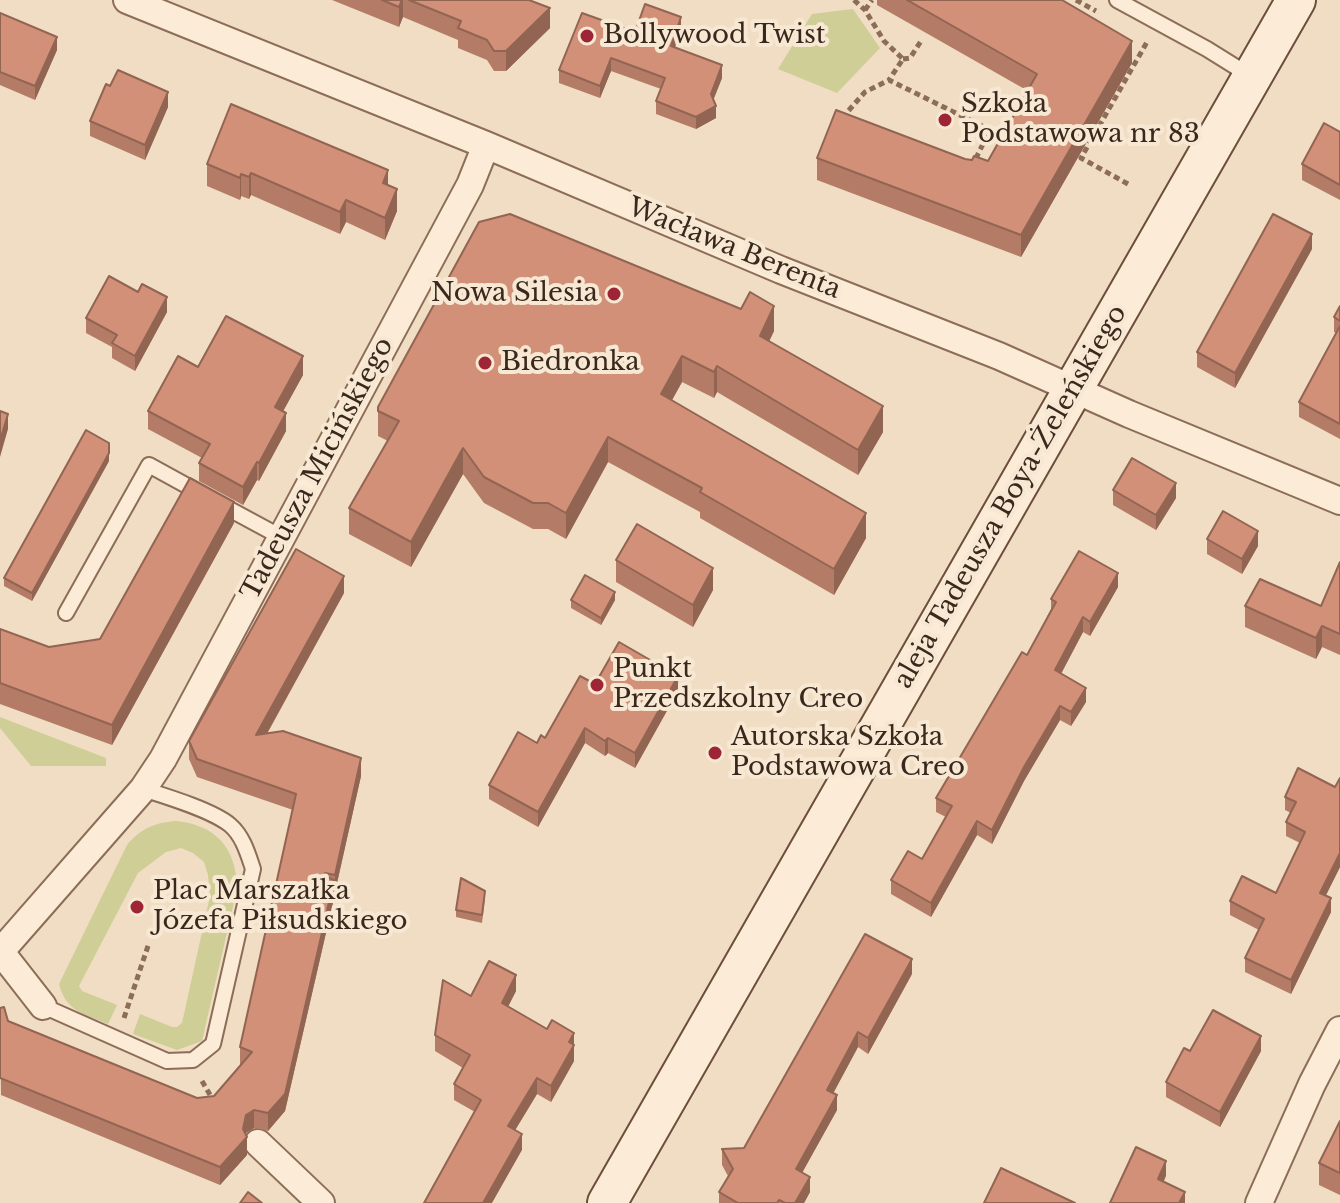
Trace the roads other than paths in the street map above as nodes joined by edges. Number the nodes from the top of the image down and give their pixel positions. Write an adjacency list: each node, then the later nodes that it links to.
1 (127, 0): 5 (street, Wacława Berenta)
2 (1117, 0): 4 (lane)
3 (1296, 0): 4 (street, aleja Tadeusza Boya-Żeleńskiego)
4 (1252, 78): 6 (street, aleja Tadeusza Boya-Żeleńskiego)
5 (486, 145): 6 (street, Wacława Berenta); 8 (street, Tadeusza Micińskiego)
6 (1074, 389): 7 (street, Wacława Berenta); 16 (street, aleja Tadeusza Boya-Żeleńskiego)
7 (1340, 501)
8 (281, 537): 9 (lane); 10 (street, Tadeusza Micińskiego)
9 (66, 613)
10 (143, 789): 11 (street); 12 (lane)
11 (1, 951): 12 (street)
12 (43, 1006)
13 (1340, 1030): 17 (street)
14 (258, 1143): 15 (street)
15 (321, 1203)
16 (607, 1203)
17 (1259, 1203)

